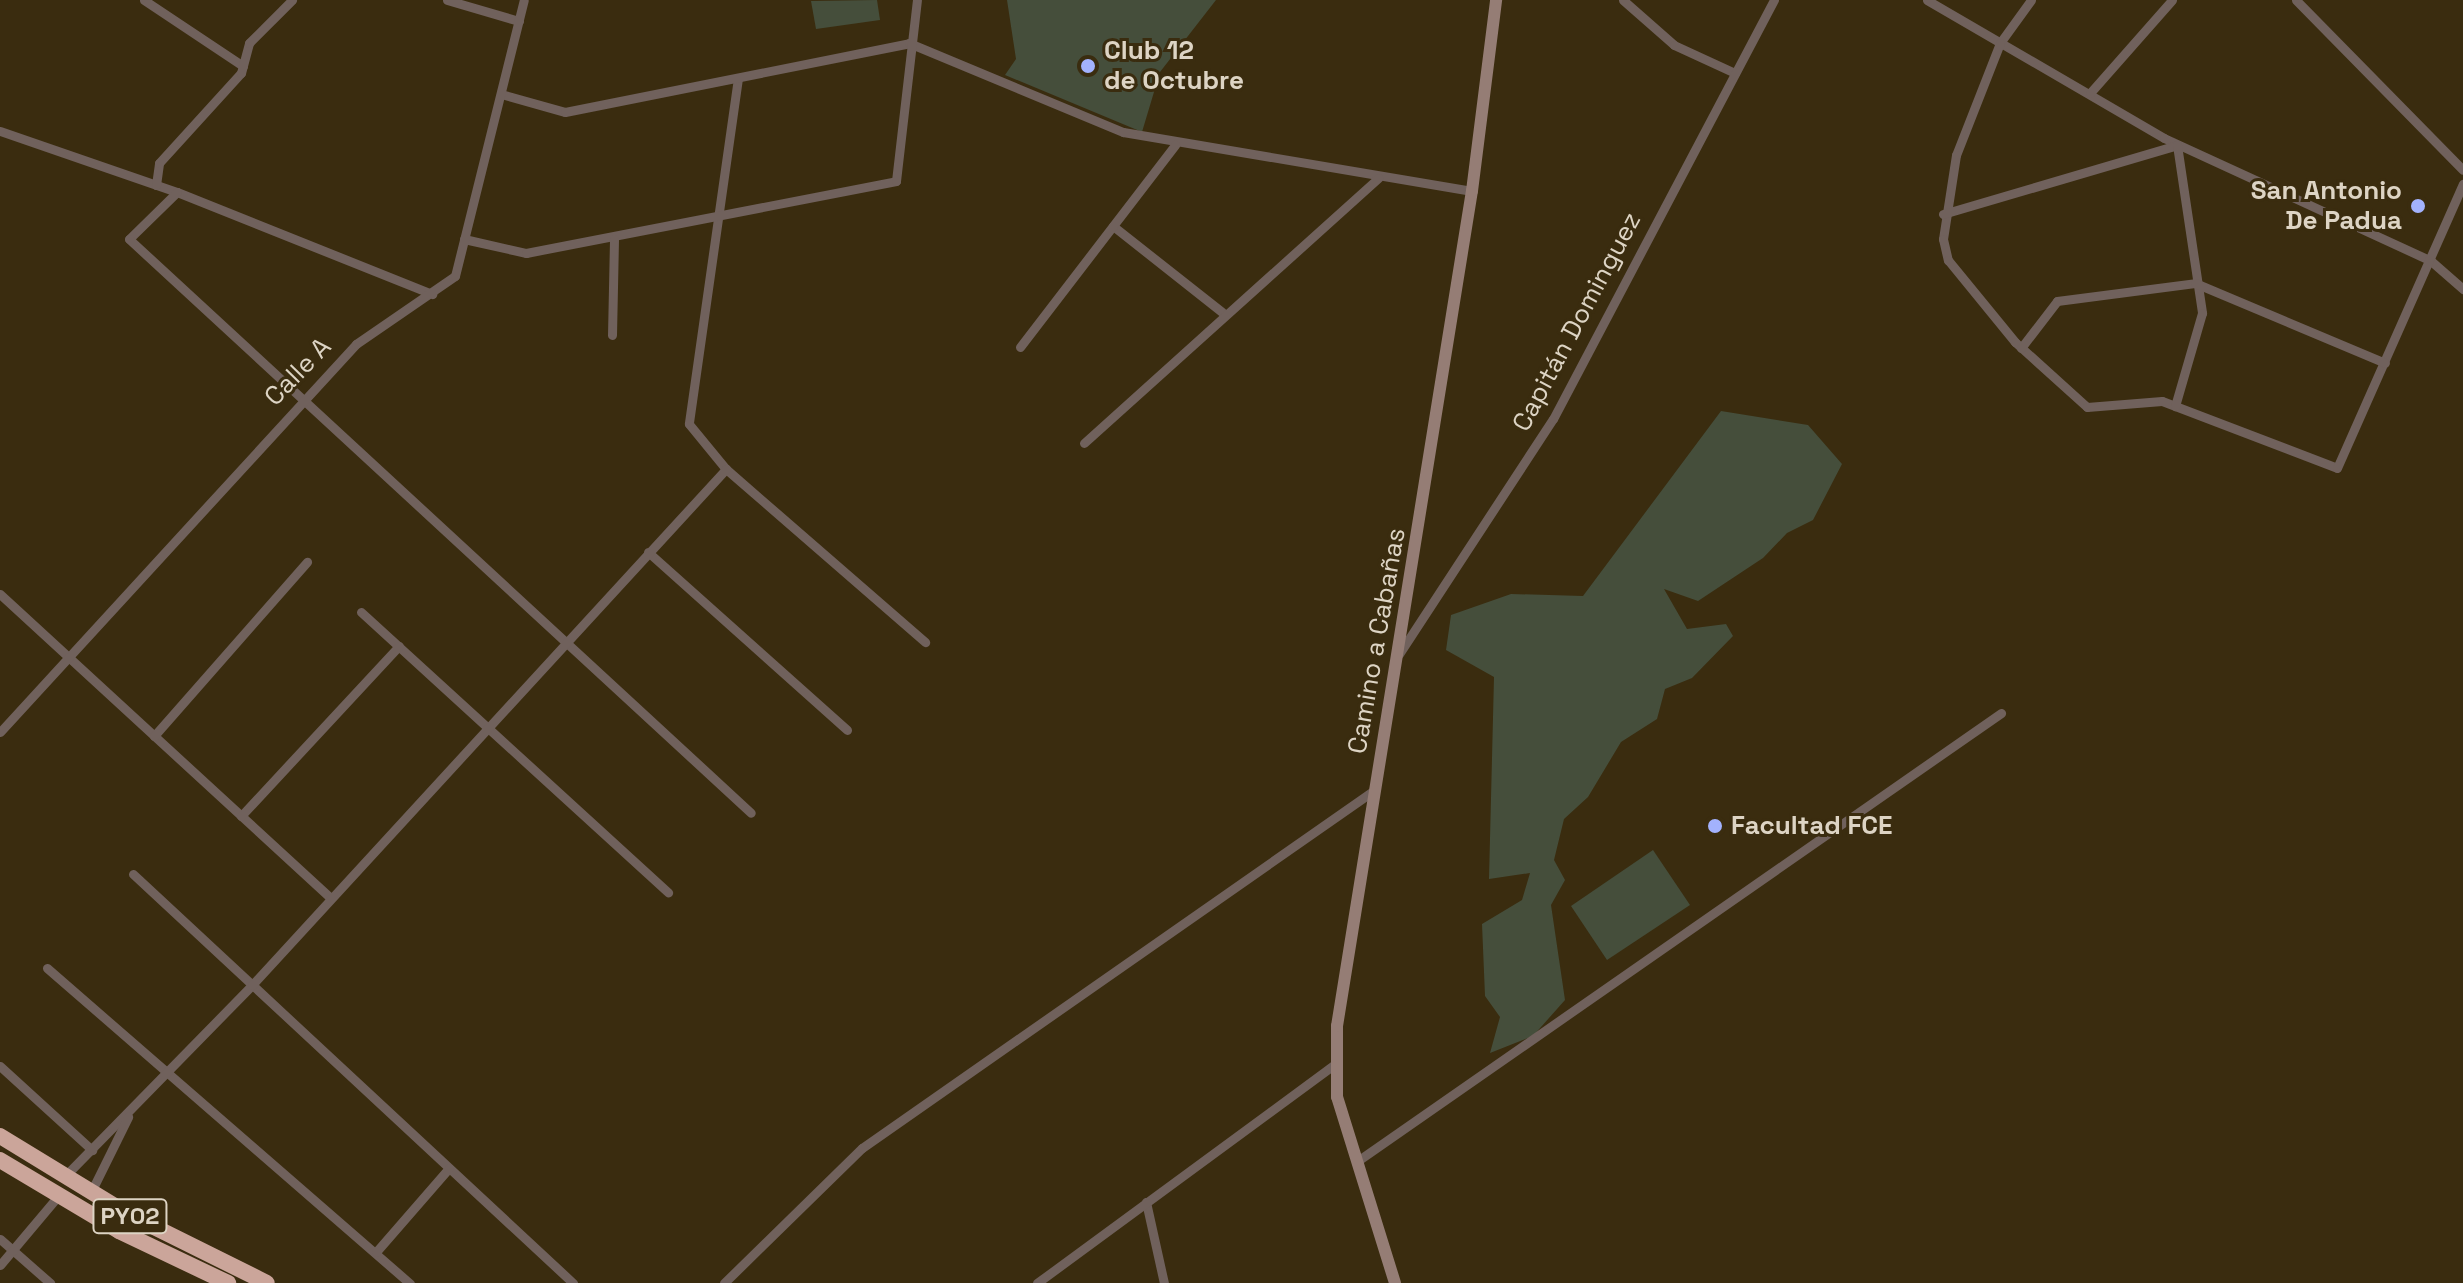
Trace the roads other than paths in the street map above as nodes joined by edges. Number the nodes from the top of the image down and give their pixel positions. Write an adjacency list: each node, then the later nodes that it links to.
1 (144, 0): 16 (street)
2 (292, 0): 16 (street)
3 (447, 0): 13 (street)
4 (524, 0): 13 (street, Calle A)
5 (917, 0): 14 (street)
6 (1496, 0): 28 (street, Camino a Cabañas)
7 (1623, 0): 17 (street)
8 (1774, 0): 17 (street, Capitán Dominguez)
9 (1927, 0): 15 (street)
10 (2031, 0): 15 (street)
11 (2172, 0): 19 (street)
12 (2296, 0): 24 (street)
13 (519, 21): 20 (street, Calle A)
14 (909, 43): 18 (street); 22 (street); 31 (street)
15 (2000, 43): 19 (street); 30 (street)
16 (243, 66): 27 (street)
17 (1735, 73): 55 (street, Capitán Dominguez)
18 (738, 78): 20 (street); 31 (street)
19 (2090, 93): 23 (street)
20 (501, 94): 33 (street, Calle A)
21 (0, 131): 27 (street)
22 (1175, 145): 25 (street); 32 (street)
23 (2177, 145): 30 (street); 35 (street); 36 (street)
24 (2463, 170)
25 (1378, 178): 28 (street); 39 (street)
26 (2463, 184): 35 (street)
27 (156, 185): 29 (street)
28 (1472, 191): 55 (street, Camino a Cabañas)
29 (177, 192): 38 (street); 44 (street)
30 (1943, 214): 42 (street)
31 (716, 222): 34 (street); 47 (street)
32 (1113, 226): 39 (street); 41 (street)
33 (464, 239): 34 (street); 38 (street, Calle A)
34 (614, 239): 40 (street)
35 (2431, 261): 37 (street); 43 (street)
36 (2195, 283): 42 (street); 43 (street); 45 (street)
37 (2463, 289)
38 (432, 294): 44 (street, Calle A)
39 (1222, 312): 46 (street)
40 (612, 335)
41 (1020, 347)
42 (2021, 348): 45 (street)
43 (2385, 363): 45 (street)
44 (300, 400): 53 (street); 56 (street, Calle A)
45 (2175, 406)
46 (1084, 443)
47 (726, 469): 48 (street); 52 (street)
48 (648, 552): 53 (street); 59 (street)
49 (307, 562): 61 (street)
50 (0, 594): 56 (street)
51 (361, 612): 54 (street)
52 (925, 642)
53 (564, 643): 58 (street); 63 (street)
54 (399, 646): 58 (street); 64 (street)
55 (1399, 654): 62 (street, Camino a Cabañas)
56 (69, 657): 60 (street, Calle A); 61 (street)
57 (2001, 713): 77 (street)
58 (487, 727): 66 (street); 67 (street)
59 (847, 730)
60 (0, 732)
61 (154, 736): 64 (street)
62 (1373, 791): 70 (street, Camino a Cabañas); 92 (street)
63 (751, 813)
64 (241, 816): 67 (street)
65 (133, 874): 69 (street)
66 (668, 892)
67 (331, 898): 69 (street)
68 (47, 968): 72 (street)
69 (252, 985): 72 (street); 78 (street)
70 (1335, 1064): 77 (street, Camino a Cabañas); 82 (street)
71 (0, 1066): 75 (street)
72 (168, 1073): 73 (street); 85 (street)
73 (131, 1110): 75 (street); 80 (street)
74 (0, 1136): 79 (highway, PY02)
75 (92, 1150): 79 (street)
76 (0, 1160): 81 (highway, PY02)
77 (1356, 1162): 95 (street, Camino a Cabañas)
78 (449, 1168): 85 (street); 91 (street)
79 (65, 1176): 80 (highway, PY02)
80 (91, 1192): 89 (highway, PY02)
81 (59, 1195): 84 (street); 87 (highway, PY02)
82 (1146, 1202): 93 (street); 94 (street)
83 (0, 1239): 84 (street)
84 (13, 1251): 86 (street); 88 (street)
85 (376, 1252): 90 (street)
86 (0, 1265)
87 (225, 1282)
88 (50, 1283)
89 (267, 1283)
90 (410, 1283)
91 (573, 1283)
92 (724, 1283)
93 (1037, 1283)
94 (1164, 1283)
95 (1395, 1283)

